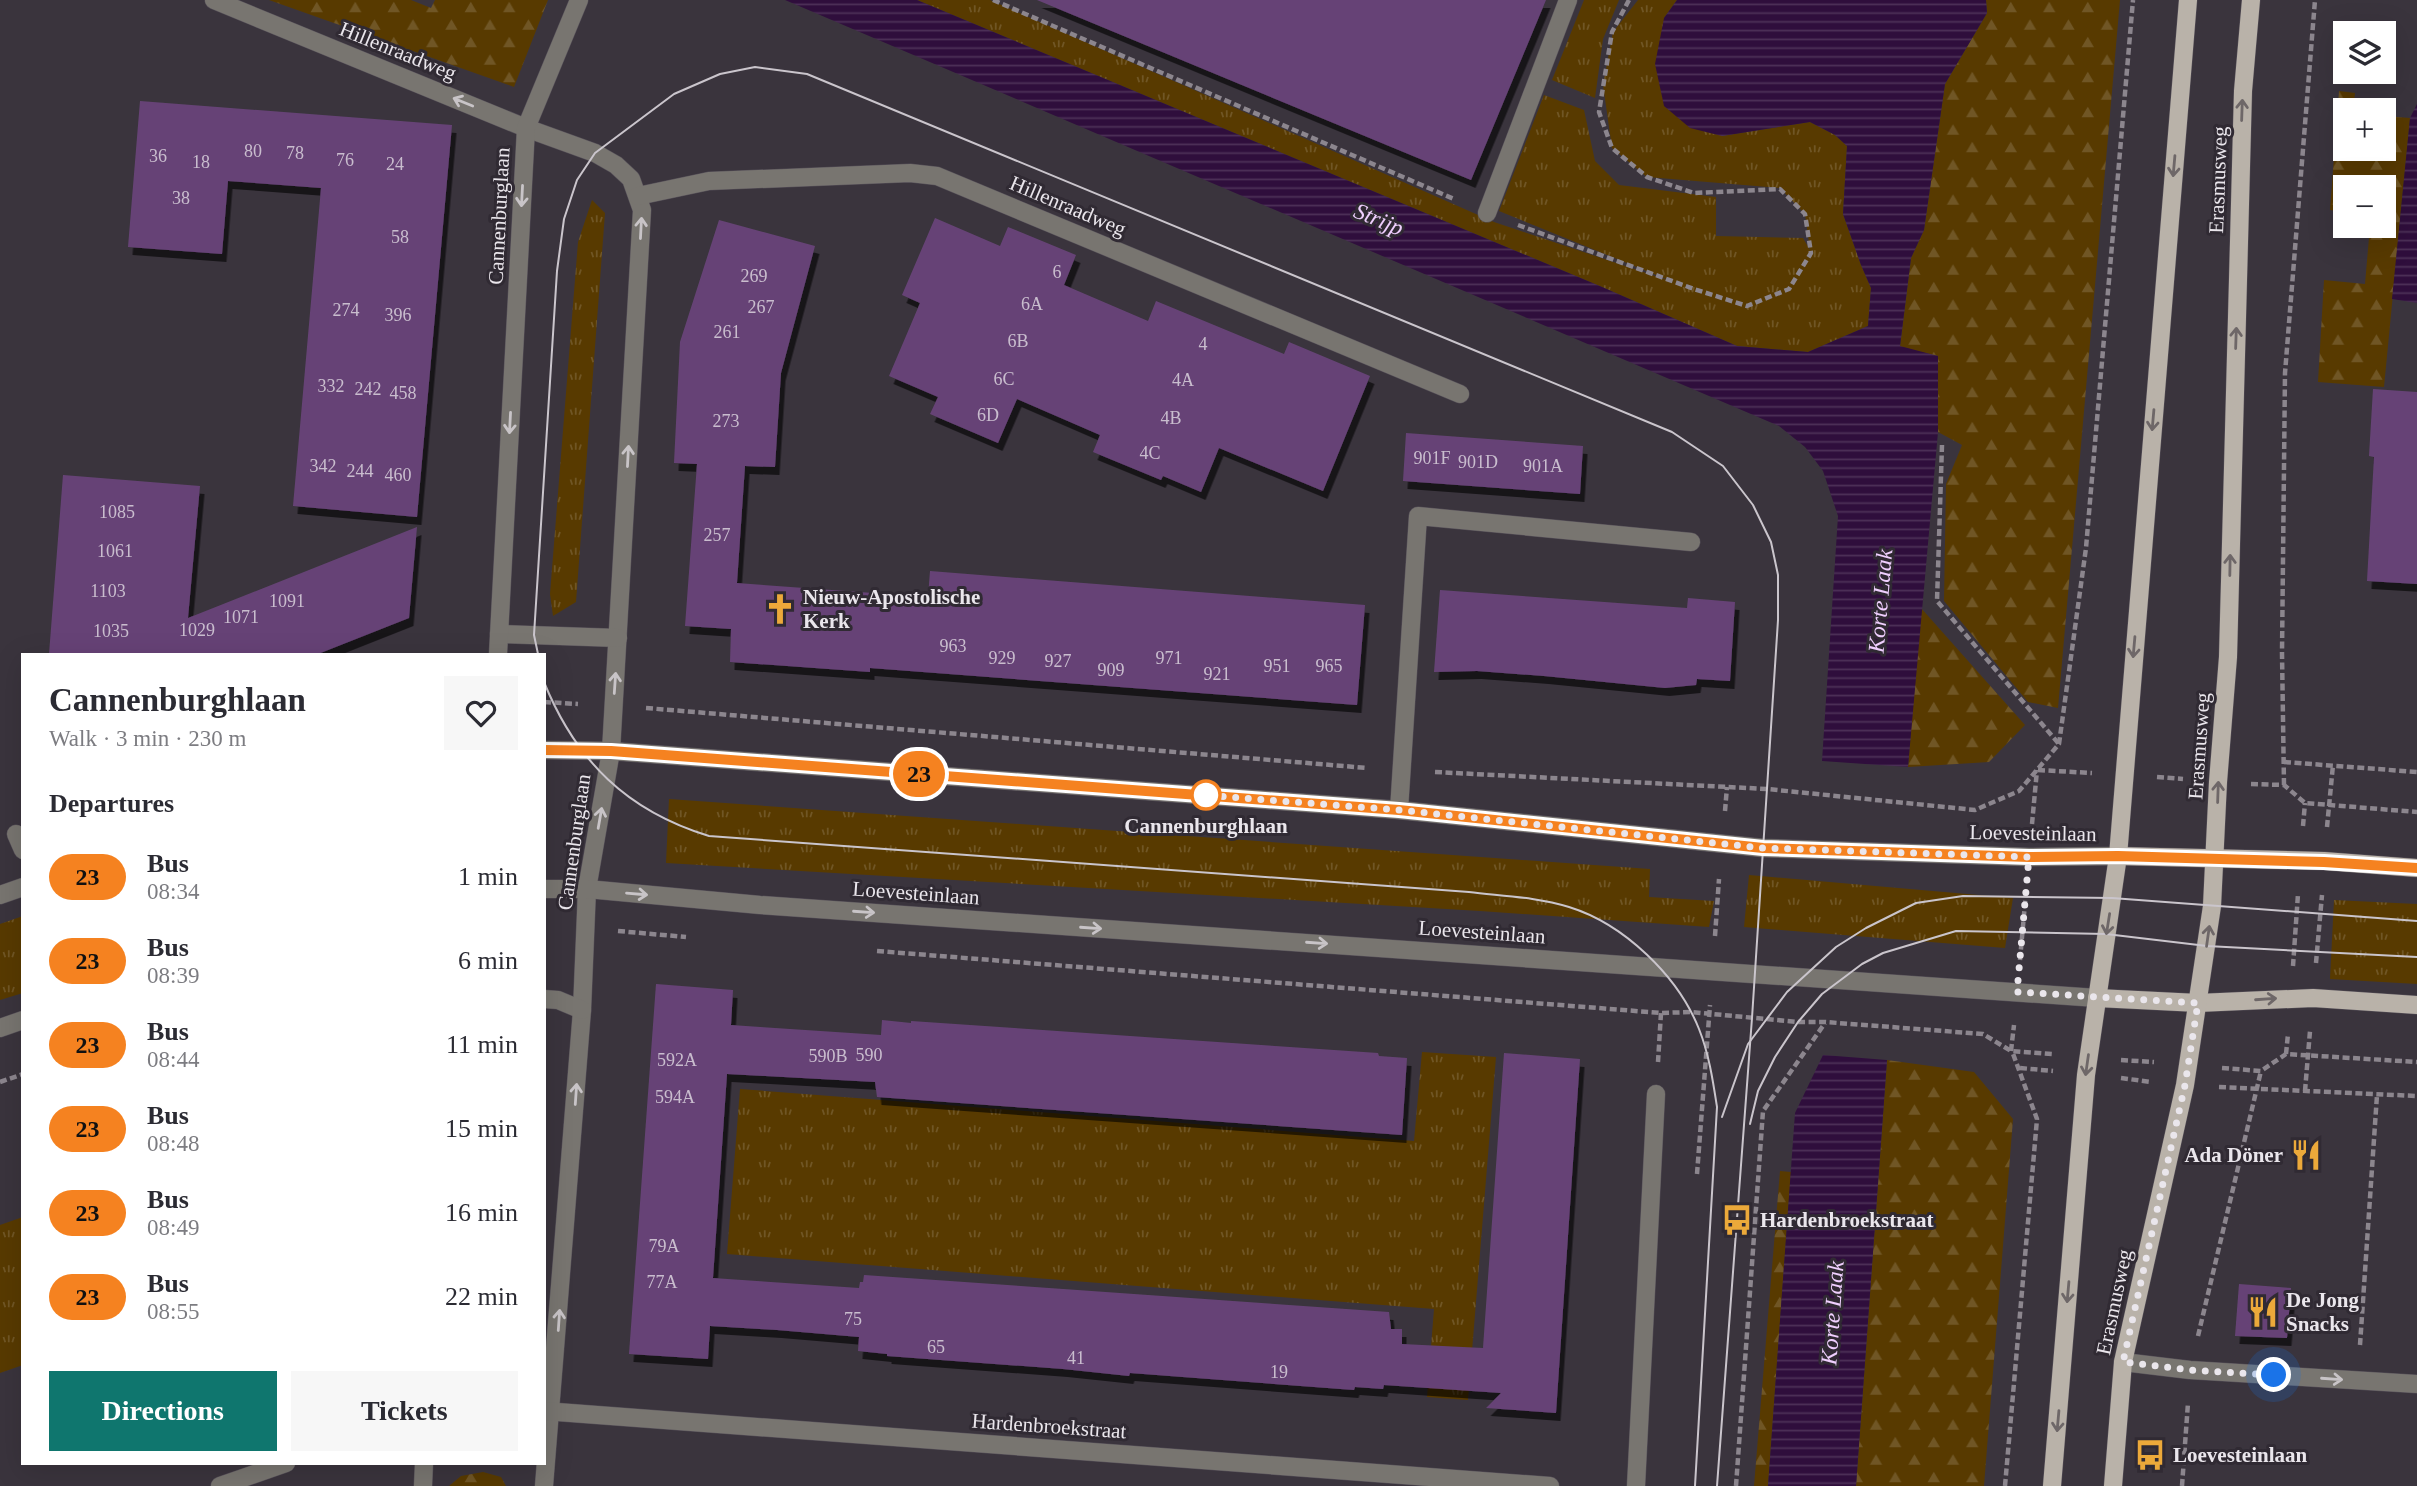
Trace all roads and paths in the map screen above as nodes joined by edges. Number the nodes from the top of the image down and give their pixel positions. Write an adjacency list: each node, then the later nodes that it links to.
1 (214, 0): 8 (street, Hillenraadweg, one-way to 1)
2 (579, 0): 8 (street)
3 (1568, 0): 10 (street)
4 (2133, 0): 19 (path)
5 (2188, 0): 31 (main road, Erasmusweg, one-way to 31)
6 (2251, 0): 33 (main road, Erasmusweg, one-way to 6)
7 (2315, 0): 22 (path)
8 (526, 128): 9 (street, Cannenburglaan); 14 (street, Cannenburglaan, one-way to 14)
9 (638, 195): 11 (street, Hillenraadweg); 15 (street, Cannenburglaan, one-way to 9)
10 (1487, 213)
11 (1460, 394)
12 (1942, 444): 19 (path)
13 (1691, 542): 25 (street)
14 (499, 634): 15 (street); 16 (street, Cannenburglaan)
15 (618, 638): 18 (street, Cannenburglaan, one-way to 15)
16 (498, 653)
17 (546, 702): 18 (path, Loevesteinlaan)
18 (614, 705): 21 (street, Cannenburglaan); 25 (path, Loevesteinlaan)
19 (2059, 744): 24 (path)
20 (546, 750): 21 (street, Loevesteinlaan)
21 (611, 751): 29 (street, Loevesteinlaan); 39 (street, Cannenburglaan, one-way to 21)
22 (2284, 762): 23 (path); 27 (path)
23 (2333, 765): 26 (path); 28 (path)
24 (2037, 769): 25 (path, Loevesteinlaan); 32 (path)
25 (1402, 770): 29 (street)
26 (2417, 772)
27 (2305, 803): 28 (path); 34 (path)
28 (2329, 806): 30 (path); 35 (path)
29 (1399, 810): 32 (street, Loevesteinlaan)
30 (2417, 812)
31 (2118, 856): 32 (street, Loevesteinlaan); 33 (main road, Loevesteinlaan); 45 (main road, Erasmusweg, one-way to 45)
32 (2029, 857): 44 (path)
33 (2216, 860): 34 (main road, Loevesteinlaan); 49 (main road, Erasmusweg, one-way to 33)
34 (2301, 861): 35 (main road, Loevesteinlaan); 46 (path)
35 (2324, 862): 36 (main road, Loevesteinlaan); 47 (path)
36 (2417, 868)
37 (21, 888): 40 (street)
38 (546, 889): 39 (street, Loevesteinlaan)
39 (587, 889): 41 (street, Cannenburglaan); 44 (street, Loevesteinlaan, one-way to 44)
40 (0, 895)
41 (585, 929): 42 (path); 51 (street, Cannenburglaan)
42 (696, 937)
43 (875, 951): 52 (path)
44 (2017, 992): 45 (street, Loevesteinlaan); 56 (path)
45 (2097, 998): 49 (main road, Loevesteinlaan); 80 (main road, Erasmusweg, one-way to 80)
46 (2290, 998): 47 (main road, Loevesteinlaan); 49 (main road, Loevesteinlaan, one-way to 46); 57 (path)
47 (2313, 998): 50 (main road, Loevesteinlaan); 61 (path)
48 (546, 999): 51 (street)
49 (2198, 1003): 64 (main road, Erasmusweg)
50 (2417, 1005)
51 (582, 1010): 68 (street, Cannenburglaan, one-way to 51)
52 (1661, 1013): 54 (path); 62 (path)
53 (21, 1021): 55 (street)
54 (1825, 1022): 56 (path); 78 (path)
55 (0, 1028)
56 (2011, 1051): 79 (path)
57 (2286, 1054)
58 (2261, 1071): 65 (path)
59 (21, 1075): 60 (path)
60 (0, 1082)
61 (2305, 1091)
62 (1656, 1094): 77 (street)
63 (2378, 1095): 66 (path)
64 (2123, 1362): 65 (street); 81 (main road, Erasmusweg)
65 (2190, 1370): 66 (street, one-way to 66); 82 (path)
66 (2357, 1380): 67 (street)
67 (2417, 1384)
68 (548, 1411): 69 (street, Cannenburglaan); 76 (street, Hardenbroekstraat)
69 (546, 1448)
70 (280, 1465): 73 (street)
71 (424, 1465): 74 (street)
72 (545, 1465): 75 (street, Cannenburglaan)
73 (220, 1486)
74 (423, 1486)
75 (544, 1486)
76 (1550, 1486)
77 (1636, 1486)
78 (1736, 1486)
79 (2005, 1486)
80 (2052, 1486)
81 (2113, 1486)
82 (2182, 1486)

